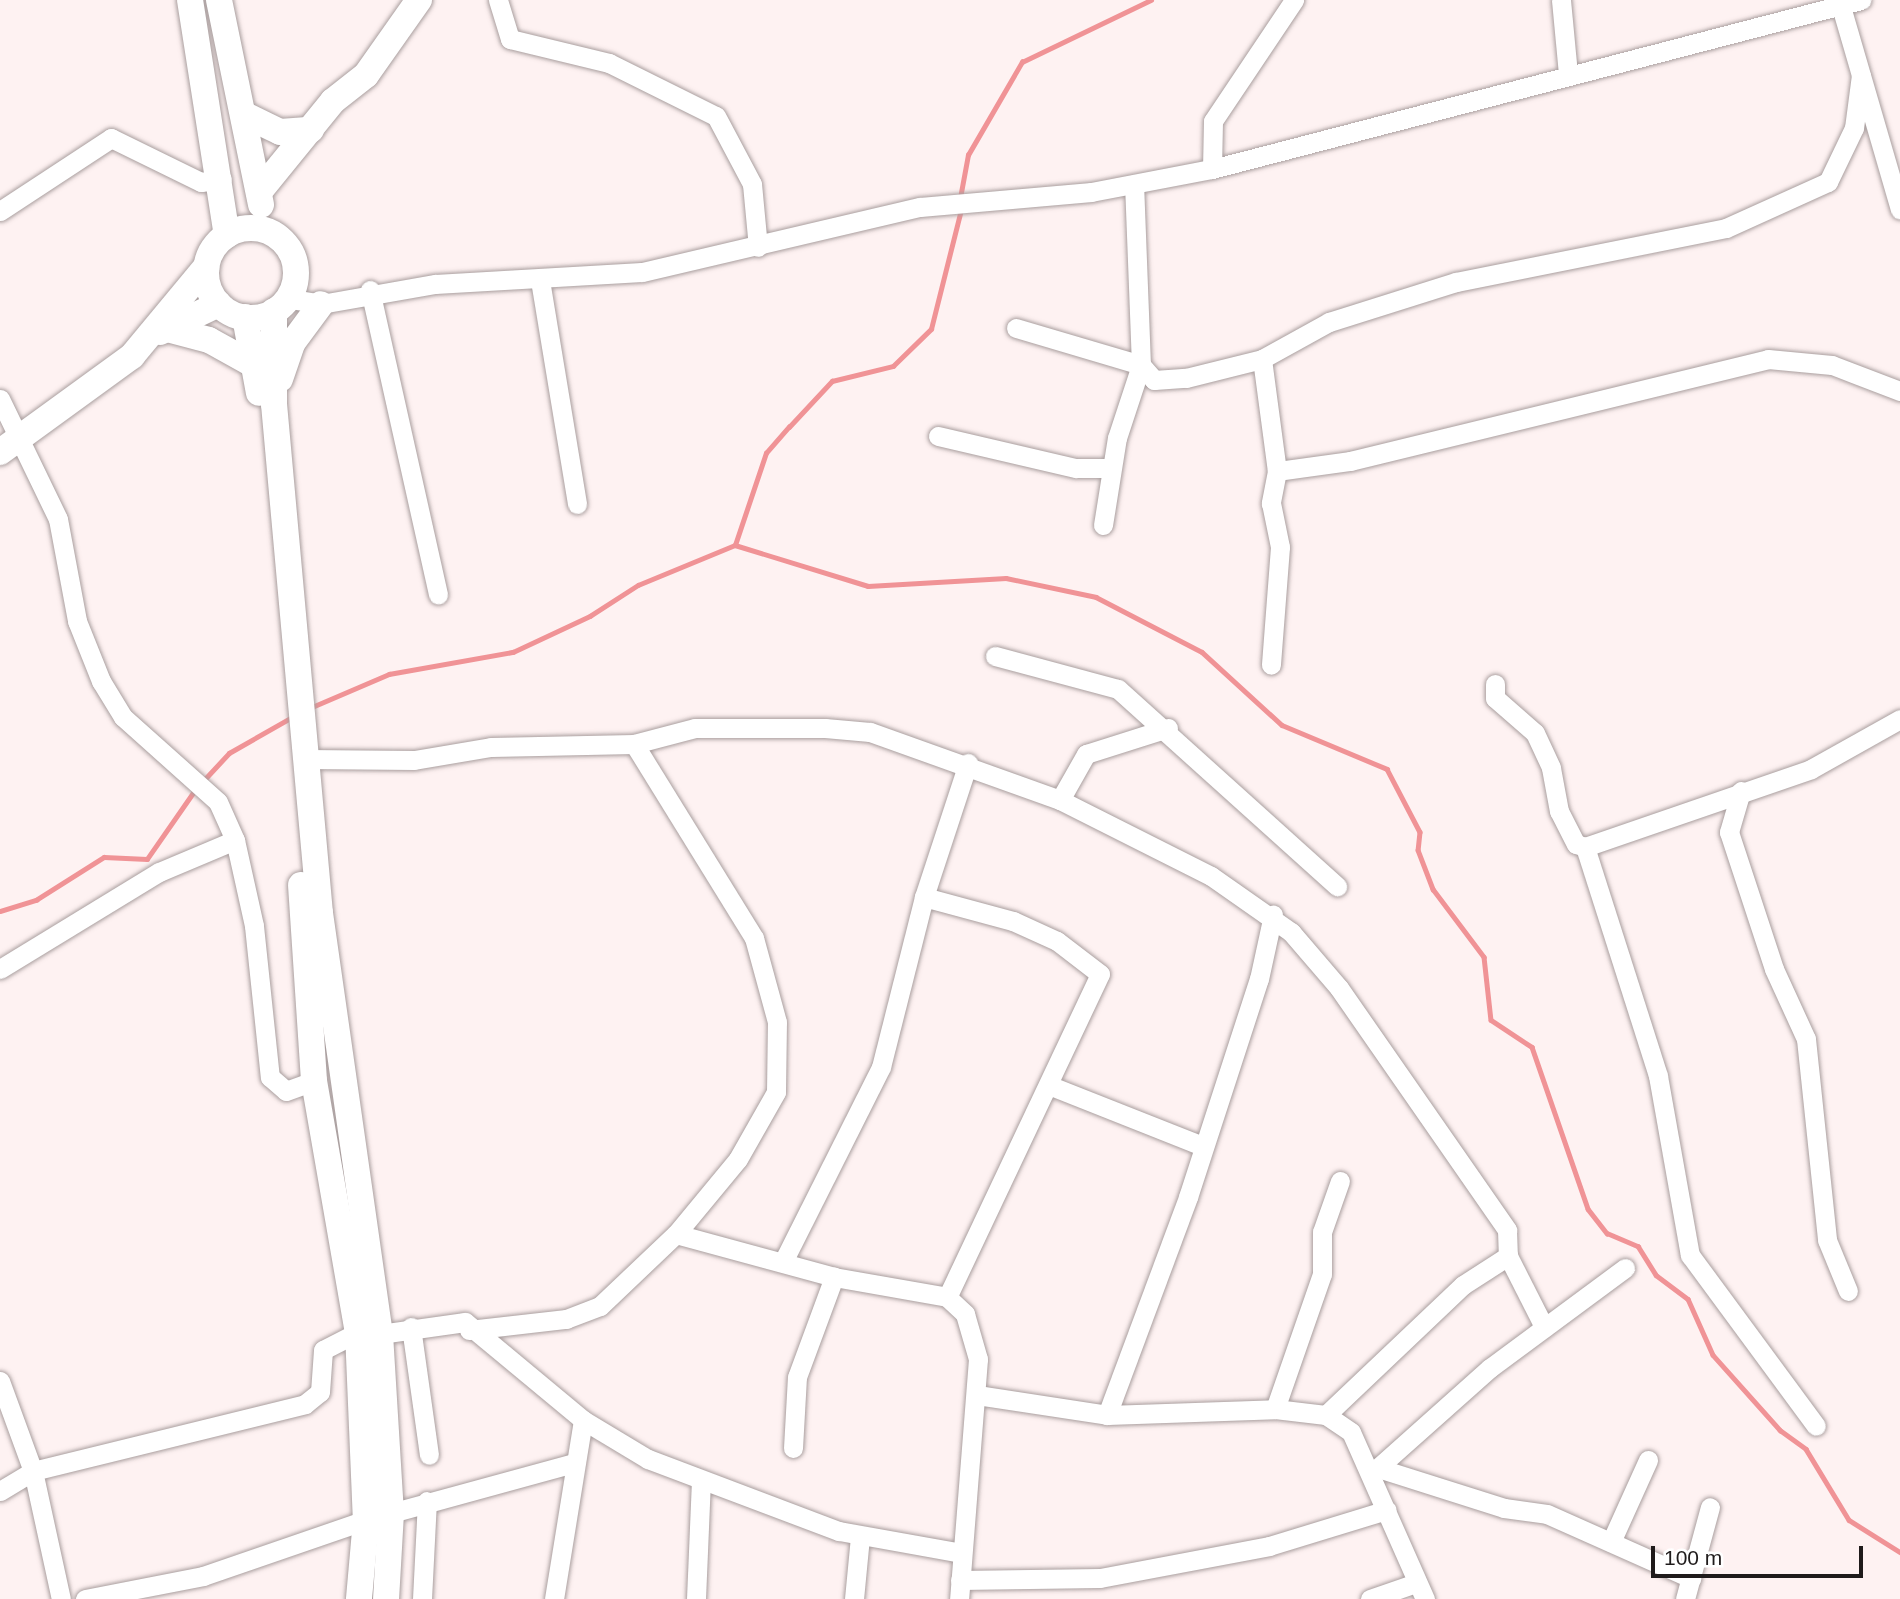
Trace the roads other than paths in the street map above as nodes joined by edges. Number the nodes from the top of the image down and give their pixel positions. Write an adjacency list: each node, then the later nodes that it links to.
1 (190, 0): 15 (main road)
2 (219, 0): 12 (main road)
3 (418, 0): 11 (main road)
4 (498, 0): 21 (street)
5 (1294, 0): 14 (street)
6 (1561, 0): 9 (street)
7 (1861, 0): 8 (street)
8 (1840, 3): 9 (street); 10 (street)
9 (1577, 72): 14 (street)
10 (1861, 75): 17 (street); 31 (street)
11 (348, 93): 13 (main road); 19 (main road)
12 (243, 114): 13 (main road); 19 (main road)
13 (311, 130): 19 (main road)
14 (1212, 169): 16 (street)
15 (223, 182): 18 (street); 20 (main road); 29 (main road)
16 (1134, 184): 21 (street); 32 (street)
17 (1900, 209)
18 (0, 211)
19 (262, 211): 20 (main road); 27 (main road)
20 (226, 235): 22 (main road)
21 (758, 247): 23 (street)
22 (206, 267): 25 (main road); 29 (main road)
23 (540, 280): 24 (street); 42 (street)
24 (370, 290): 26 (street); 44 (street)
25 (219, 304): 28 (main road); 29 (main road)
26 (321, 304): 27 (street); 36 (main road)
27 (283, 305): 28 (main road); 36 (main road)
28 (245, 317): 33 (main road)
29 (161, 327): 33 (main road); 38 (main road)
30 (1016, 328): 32 (street)
31 (1262, 359): 32 (street); 41 (street)
32 (1141, 365): 40 (street)
33 (256, 366): 48 (main road)
34 (1900, 391): 41 (street)
35 (0, 399): 38 (street)
36 (274, 404): 48 (main road)
37 (938, 436): 40 (street)
38 (23, 438): 39 (main road); 56 (street)
39 (0, 452)
40 (1111, 468): 43 (street)
41 (1277, 471): 46 (street)
42 (577, 504)
43 (1103, 525)
44 (438, 594)
45 (995, 656): 50 (street)
46 (1271, 664)
47 (1495, 684): 57 (street)
48 (295, 692): 52 (main road)
49 (1900, 719): 54 (street)
50 (1168, 728): 55 (street); 58 (street)
51 (634, 744): 52 (street); 53 (street); 66 (street)
52 (301, 758): 62 (main road); 76 (main road)
53 (968, 763): 55 (street); 59 (street)
54 (1741, 791): 57 (street); 71 (street)
55 (1060, 800): 60 (street)
56 (234, 840): 61 (street); 62 (street)
57 (1593, 852): 83 (street)
58 (1337, 886)
59 (924, 897): 63 (street); 68 (street)
60 (1273, 915): 64 (street); 67 (street)
61 (0, 969)
62 (314, 1081): 76 (main road)
63 (1051, 1086): 64 (street); 72 (street)
64 (1200, 1145): 80 (street)
65 (1340, 1181): 79 (street)
66 (676, 1234): 68 (street); 75 (street)
67 (1508, 1256): 73 (street); 81 (street)
68 (784, 1260): 70 (street)
69 (1625, 1268): 73 (street)
70 (834, 1277): 72 (street); 84 (street)
71 (1848, 1291)
72 (947, 1297): 78 (street)
73 (1544, 1326): 88 (street)
74 (411, 1327): 75 (street); 76 (street); 85 (street)
75 (469, 1330): 82 (street)
76 (369, 1333): 89 (street); 95 (main road)
77 (0, 1381): 89 (street)
78 (977, 1395): 80 (street); 98 (street)
79 (1275, 1409): 80 (street); 81 (street)
80 (1107, 1415)
81 (1326, 1415): 88 (street)
82 (583, 1420): 87 (street); 90 (street)
83 (1816, 1426)
84 (793, 1448)
85 (429, 1455)
86 (1648, 1460): 97 (street)
87 (574, 1463): 92 (street); 107 (street)
88 (1375, 1470): 94 (street); 97 (street)
89 (33, 1471): 91 (street); 102 (street)
90 (701, 1482): 96 (street); 108 (street)
91 (0, 1492)
92 (427, 1501): 95 (street); 106 (street)
93 (1710, 1507): 99 (street)
94 (1387, 1510): 100 (street); 101 (street)
95 (378, 1517): 103 (street); 104 (main road); 105 (main road)
96 (860, 1537): 98 (street); 109 (street)
97 (1611, 1542): 99 (street)
98 (961, 1553): 100 (street)
99 (1691, 1578): 111 (street)
100 (959, 1589)
101 (1421, 1591): 110 (street)
102 (61, 1599)
103 (85, 1599)
104 (359, 1599)
105 (386, 1599)
106 (422, 1599)
107 (554, 1599)
108 (696, 1599)
109 (854, 1599)
110 (1370, 1599)
111 (1685, 1599)

